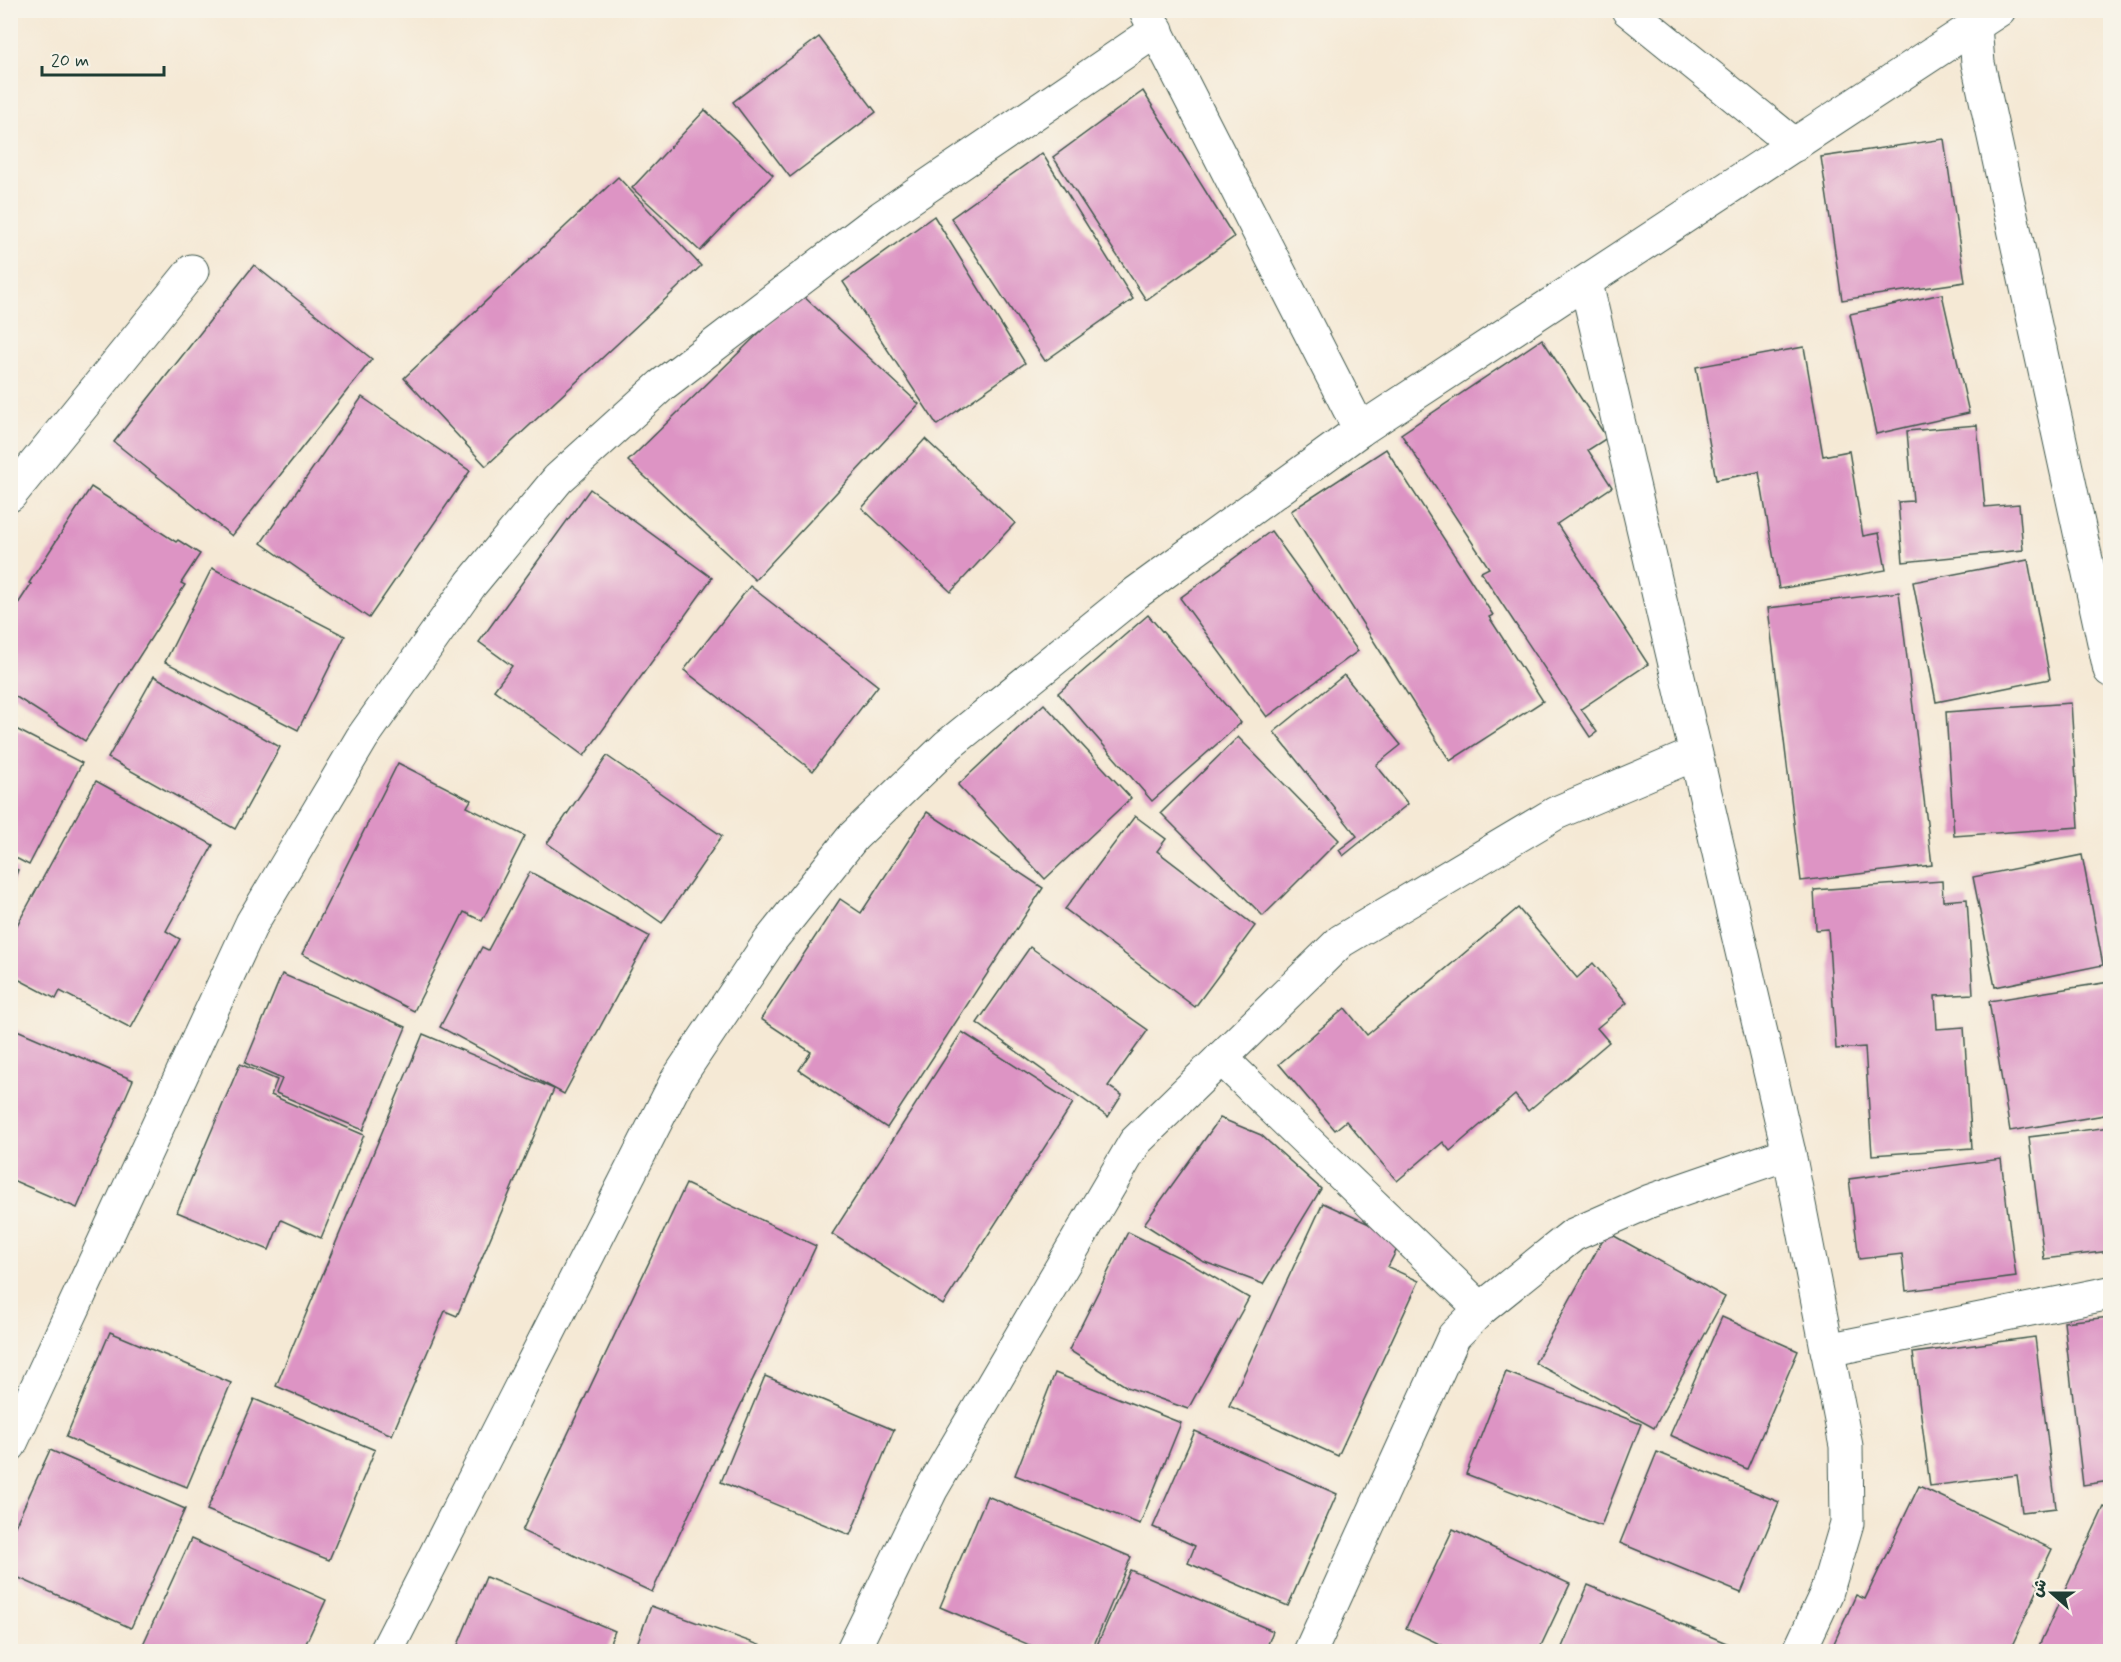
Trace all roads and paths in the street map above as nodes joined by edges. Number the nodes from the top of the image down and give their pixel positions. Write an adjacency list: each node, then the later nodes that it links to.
1 (1628, 10): 4 (street)
2 (1987, 18): 4 (street); 9 (street)
3 (1151, 20): 7 (street); 16 (street)
4 (1795, 145): 6 (street)
5 (192, 271): 8 (street)
6 (1586, 283): 7 (street); 10 (street)
7 (1360, 430): 17 (street)
8 (10, 495)
9 (2110, 670)
10 (1695, 754): 11 (street); 12 (street)
11 (1221, 1058): 14 (street); 18 (street)
12 (1789, 1153): 14 (street); 15 (street)
13 (2110, 1293): 15 (street)
14 (1481, 1309): 19 (street)
15 (1827, 1350): 20 (street)
16 (10, 1445)
17 (386, 1652)
18 (852, 1652)
19 (1310, 1652)
20 (1799, 1652)

